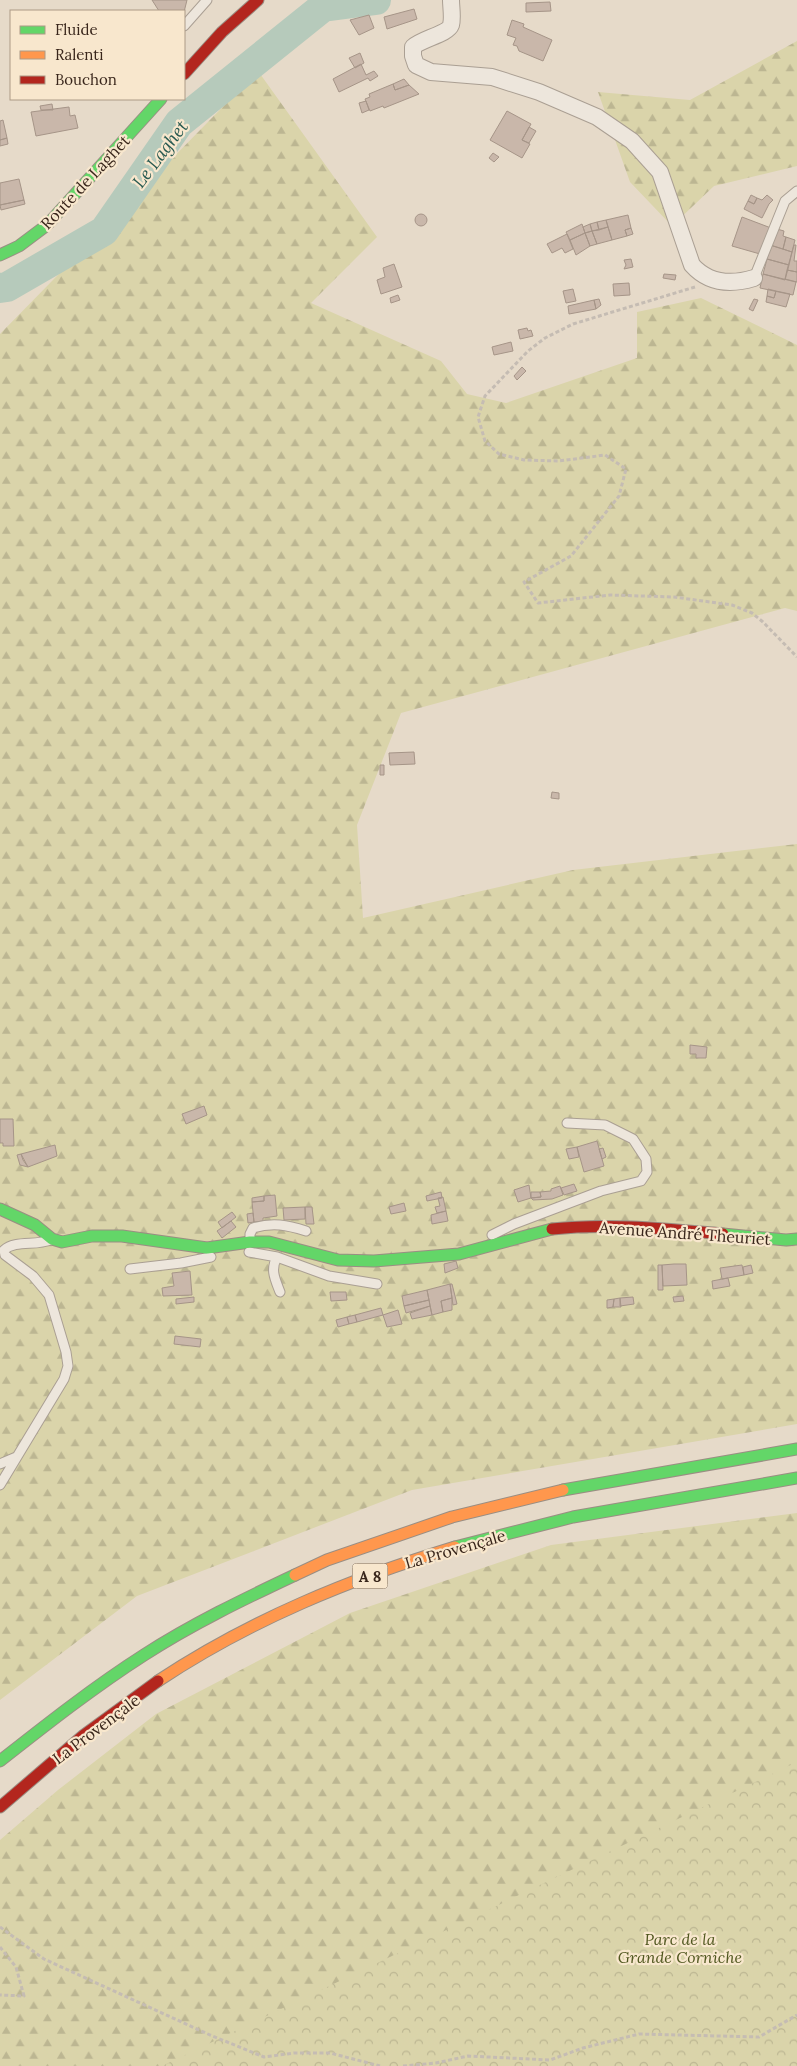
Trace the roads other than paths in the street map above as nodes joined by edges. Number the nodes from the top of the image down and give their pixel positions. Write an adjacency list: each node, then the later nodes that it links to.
1 (207, 0): 4 (lane)
2 (258, 0): 5 (main road)
3 (451, 5): 9 (street)
4 (185, 25)
5 (187, 66)
6 (160, 100): 8 (main road, Route de Laghet)
7 (797, 191): 9 (lane)
8 (0, 255)
9 (754, 278)
10 (567, 1123): 17 (lane)
11 (0, 1209): 13 (main road)
12 (306, 1231): 15 (lane)
13 (52, 1239): 16 (main road, Avenue André Theuriet); 23 (lane)
14 (797, 1239): 17 (main road, Avenue André Theuriet)
15 (250, 1242): 16 (main road, Avenue André Theuriet); 17 (main road, Avenue André Theuriet)
16 (229, 1246): 18 (lane); 19 (lane)
17 (488, 1247)
18 (277, 1257): 20 (lane); 21 (lane)
19 (130, 1269)
20 (377, 1284)
21 (280, 1292)
22 (797, 1449): 27 (main road, La Provençale / A 8)
23 (16, 1457): 24 (lane); 26 (lane)
24 (0, 1464)
25 (797, 1478): 28 (main road, La Provençale / A 8)
26 (0, 1485)
27 (0, 1761)
28 (0, 1807)

